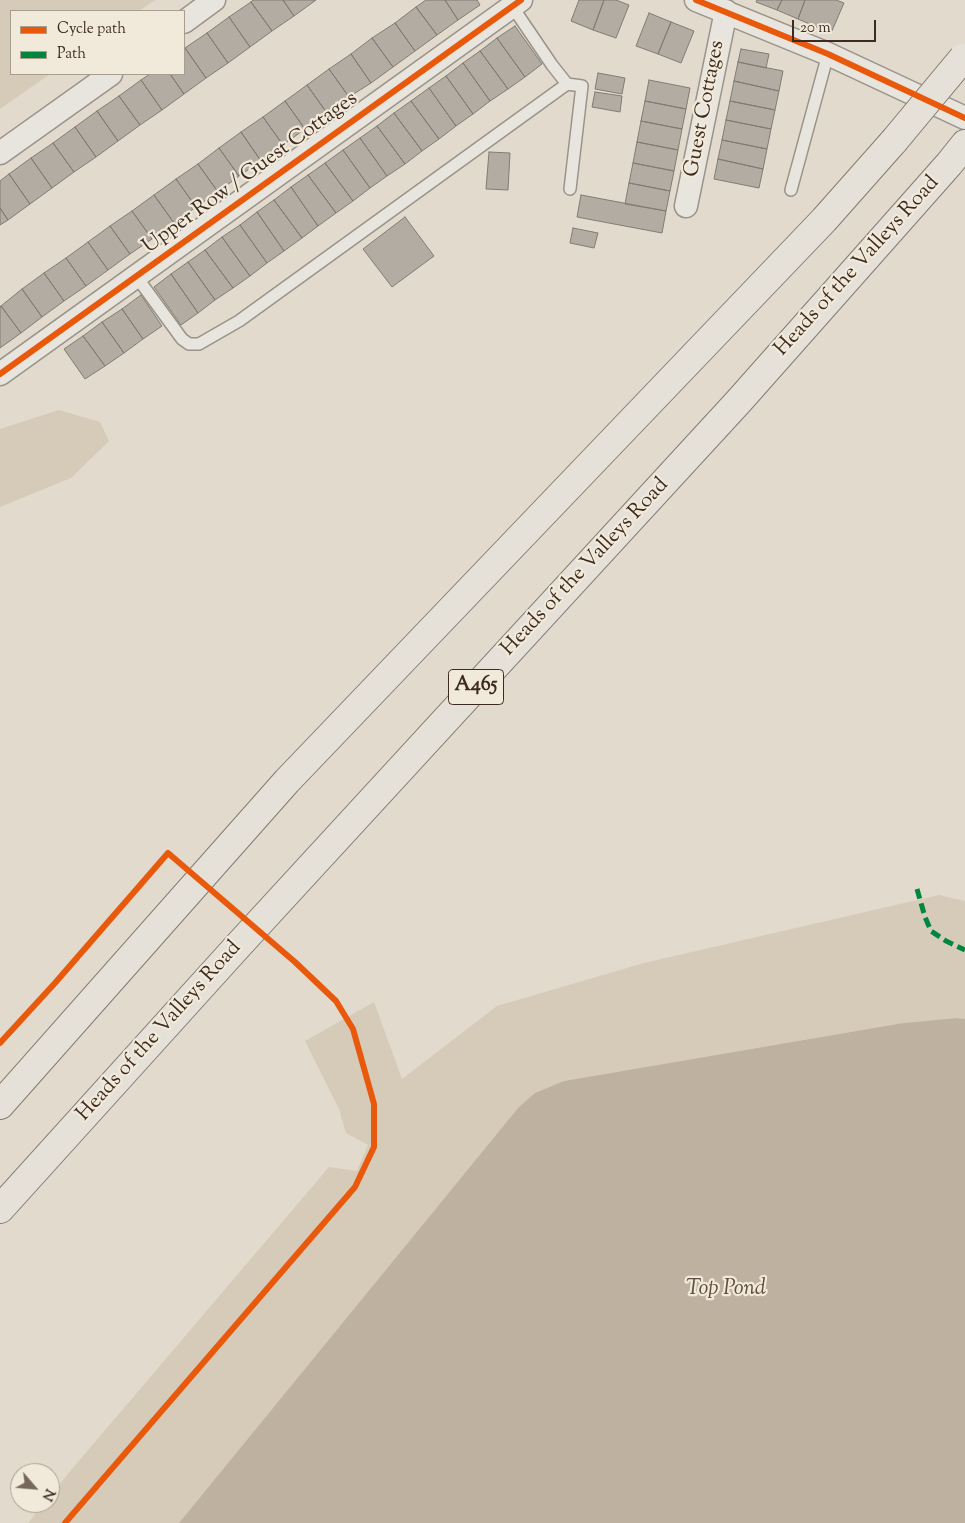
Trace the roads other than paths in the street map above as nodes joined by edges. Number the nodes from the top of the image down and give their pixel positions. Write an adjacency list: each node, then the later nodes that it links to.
1 (214, 0): 5 (street)
2 (696, 0): 4 (street)
3 (516, 3): 9 (lane); 16 (street, Upper Row / Guest Cottages)
4 (726, 11): 6 (street); 15 (street, Guest Cottages)
5 (185, 21)
6 (828, 54): 10 (street); 14 (lane)
7 (964, 57): 18 (highway, bridge)
8 (110, 75): 11 (street)
9 (567, 84): 13 (lane); 16 (lane)
10 (965, 118)
11 (0, 153)
12 (957, 154): 19 (highway, Heads of the Valleys Road / A465)
13 (570, 189)
14 (791, 190)
15 (686, 206)
16 (136, 276): 17 (street, Upper Row / Guest Cottages)
17 (0, 374)
18 (0, 1105)
19 (0, 1209)

